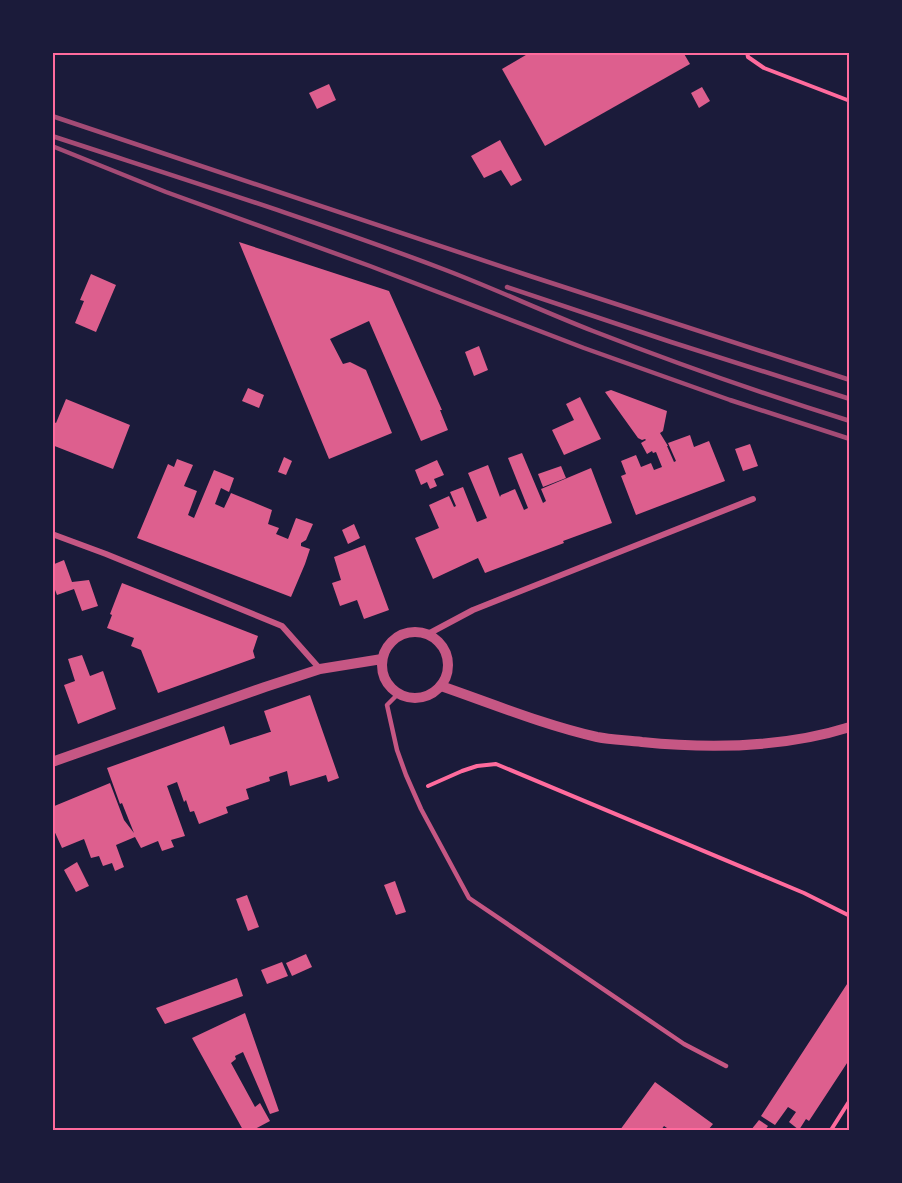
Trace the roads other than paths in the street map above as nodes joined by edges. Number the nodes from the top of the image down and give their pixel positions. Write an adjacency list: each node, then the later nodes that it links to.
1 (753, 498): 3 (street)
2 (52, 534): 5 (street)
3 (428, 634): 4 (street); 6 (street)
4 (382, 658): 5 (street); 7 (street)
5 (320, 669): 9 (street)
6 (441, 686): 7 (street); 8 (street)
7 (398, 694): 10 (lane)
8 (849, 727)
9 (52, 762)
10 (726, 1066)

